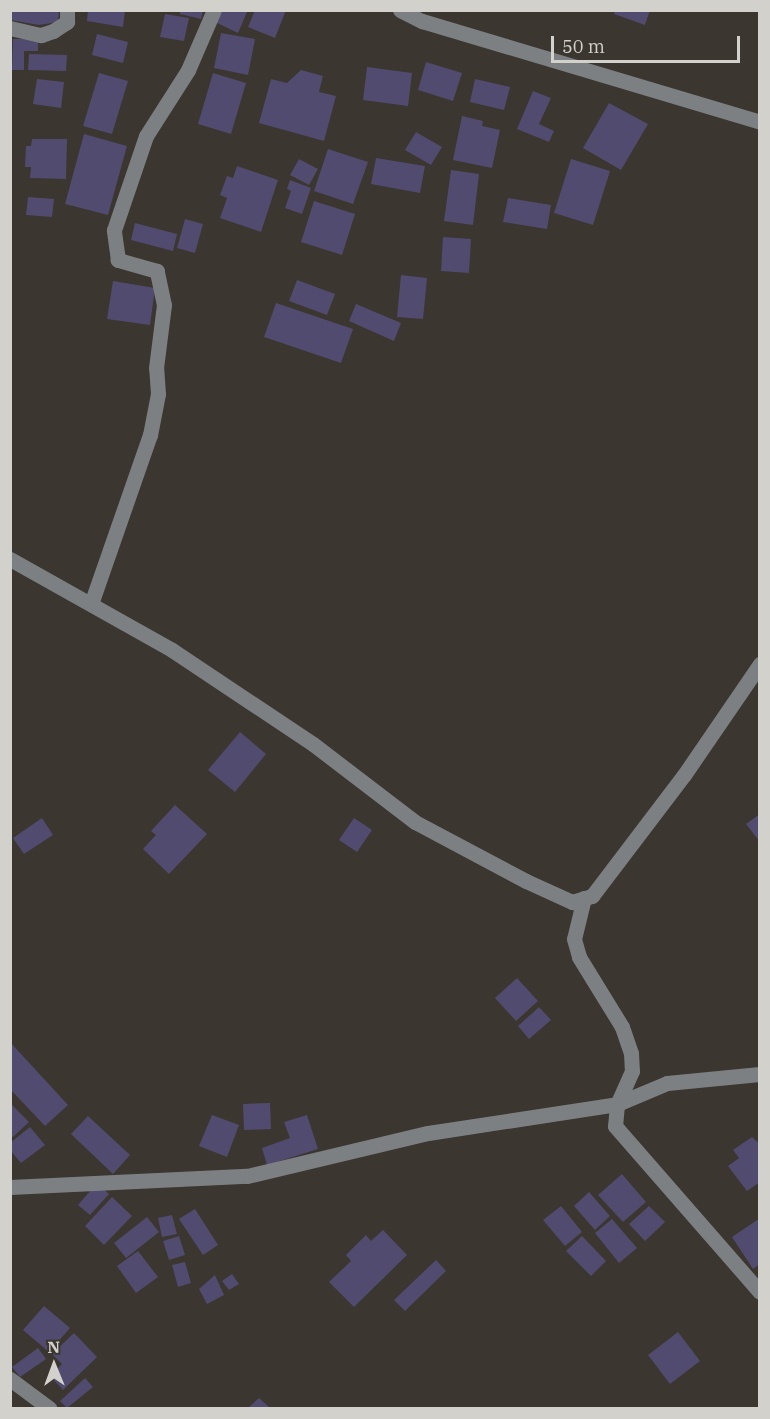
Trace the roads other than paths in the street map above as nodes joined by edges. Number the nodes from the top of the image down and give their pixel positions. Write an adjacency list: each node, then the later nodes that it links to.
1 (68, 10): 4 (street)
2 (214, 10): 7 (street)
3 (400, 10): 5 (street)
4 (10, 28)
5 (759, 122)
6 (10, 559): 7 (street)
7 (91, 604): 9 (street)
8 (759, 663): 9 (street)
9 (584, 898): 11 (street)
10 (759, 1074): 11 (street)
11 (617, 1104): 12 (street); 13 (street)
12 (10, 1187)
13 (759, 1292)
14 (10, 1379): 15 (street)
15 (49, 1408)

